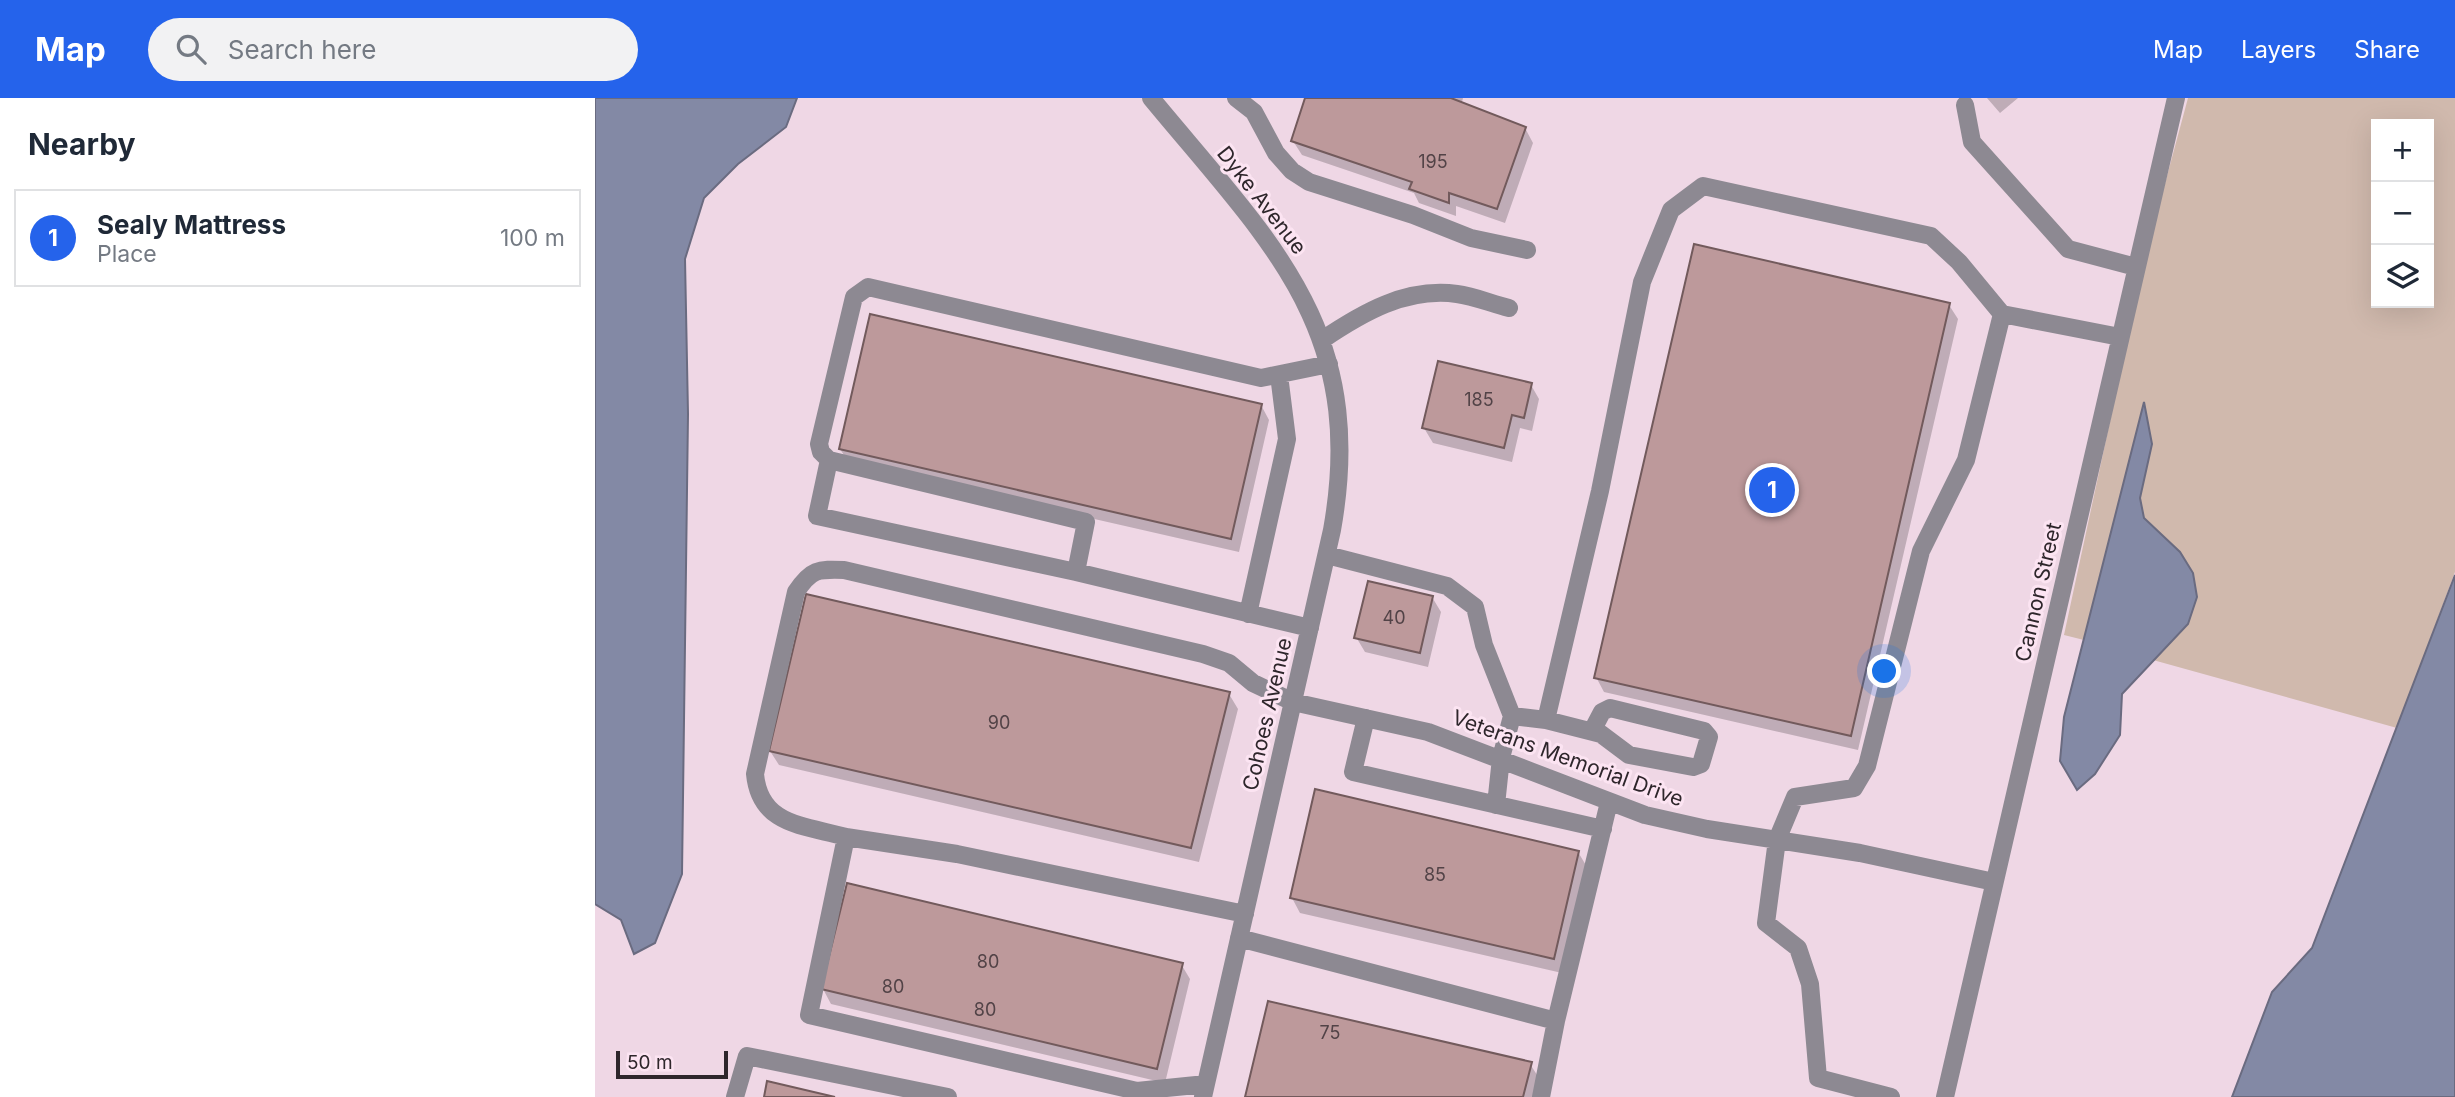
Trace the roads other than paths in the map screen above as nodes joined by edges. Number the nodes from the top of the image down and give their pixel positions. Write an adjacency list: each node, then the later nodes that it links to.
1 (1151, 98): 10 (street, Dyke Avenue)
2 (1236, 98): 5 (street)
3 (2176, 98): 6 (street, Cannon Street)
4 (1965, 105): 6 (street)
5 (1527, 250)
6 (2136, 267): 9 (street, Cannon Street)
7 (1509, 308): 10 (street)
8 (2001, 314): 9 (street); 21 (street); 28 (street)
9 (2120, 337): 29 (street, Cannon Street)
10 (1322, 340): 11 (street, Cohoes Avenue)
11 (1329, 365): 12 (street); 14 (street, Cohoes Avenue)
12 (1279, 375): 13 (street); 16 (street)
13 (829, 460): 15 (street); 15 (street)
14 (1327, 555): 17 (street, Cohoes Avenue); 19 (street)
15 (1076, 572): 16 (street)
16 (1248, 614): 17 (street)
17 (1310, 628): 18 (street, Cohoes Avenue)
18 (1293, 702): 20 (street, Veterans Memorial Drive); 27 (street, Veterans Memorial Drive); 30 (street, Cohoes Avenue)
19 (1512, 716): 21 (street); 23 (street)
20 (1366, 718): 23 (street, Veterans Memorial Drive); 25 (street)
21 (1546, 720): 22 (street)
22 (1592, 731): 22 (street)
23 (1501, 758): 24 (street, Veterans Memorial Drive); 25 (street)
24 (1609, 802): 26 (street); 28 (street, Veterans Memorial Drive)
25 (1496, 805): 26 (street)
26 (1602, 829): 32 (street)
27 (846, 837): 30 (street); 33 (street)
28 (1777, 840): 29 (street, Veterans Memorial Drive); 37 (street)
29 (1994, 882): 38 (street, Cannon Street)
30 (1245, 914): 31 (street, Cohoes Avenue)
31 (1239, 939): 32 (street); 33 (street, Cohoes Avenue)
32 (1556, 1021): 36 (street)
33 (1205, 1091)
34 (735, 1097): 35 (street)
35 (947, 1097)
36 (1541, 1097)
37 (1891, 1097)
38 (1945, 1097)

